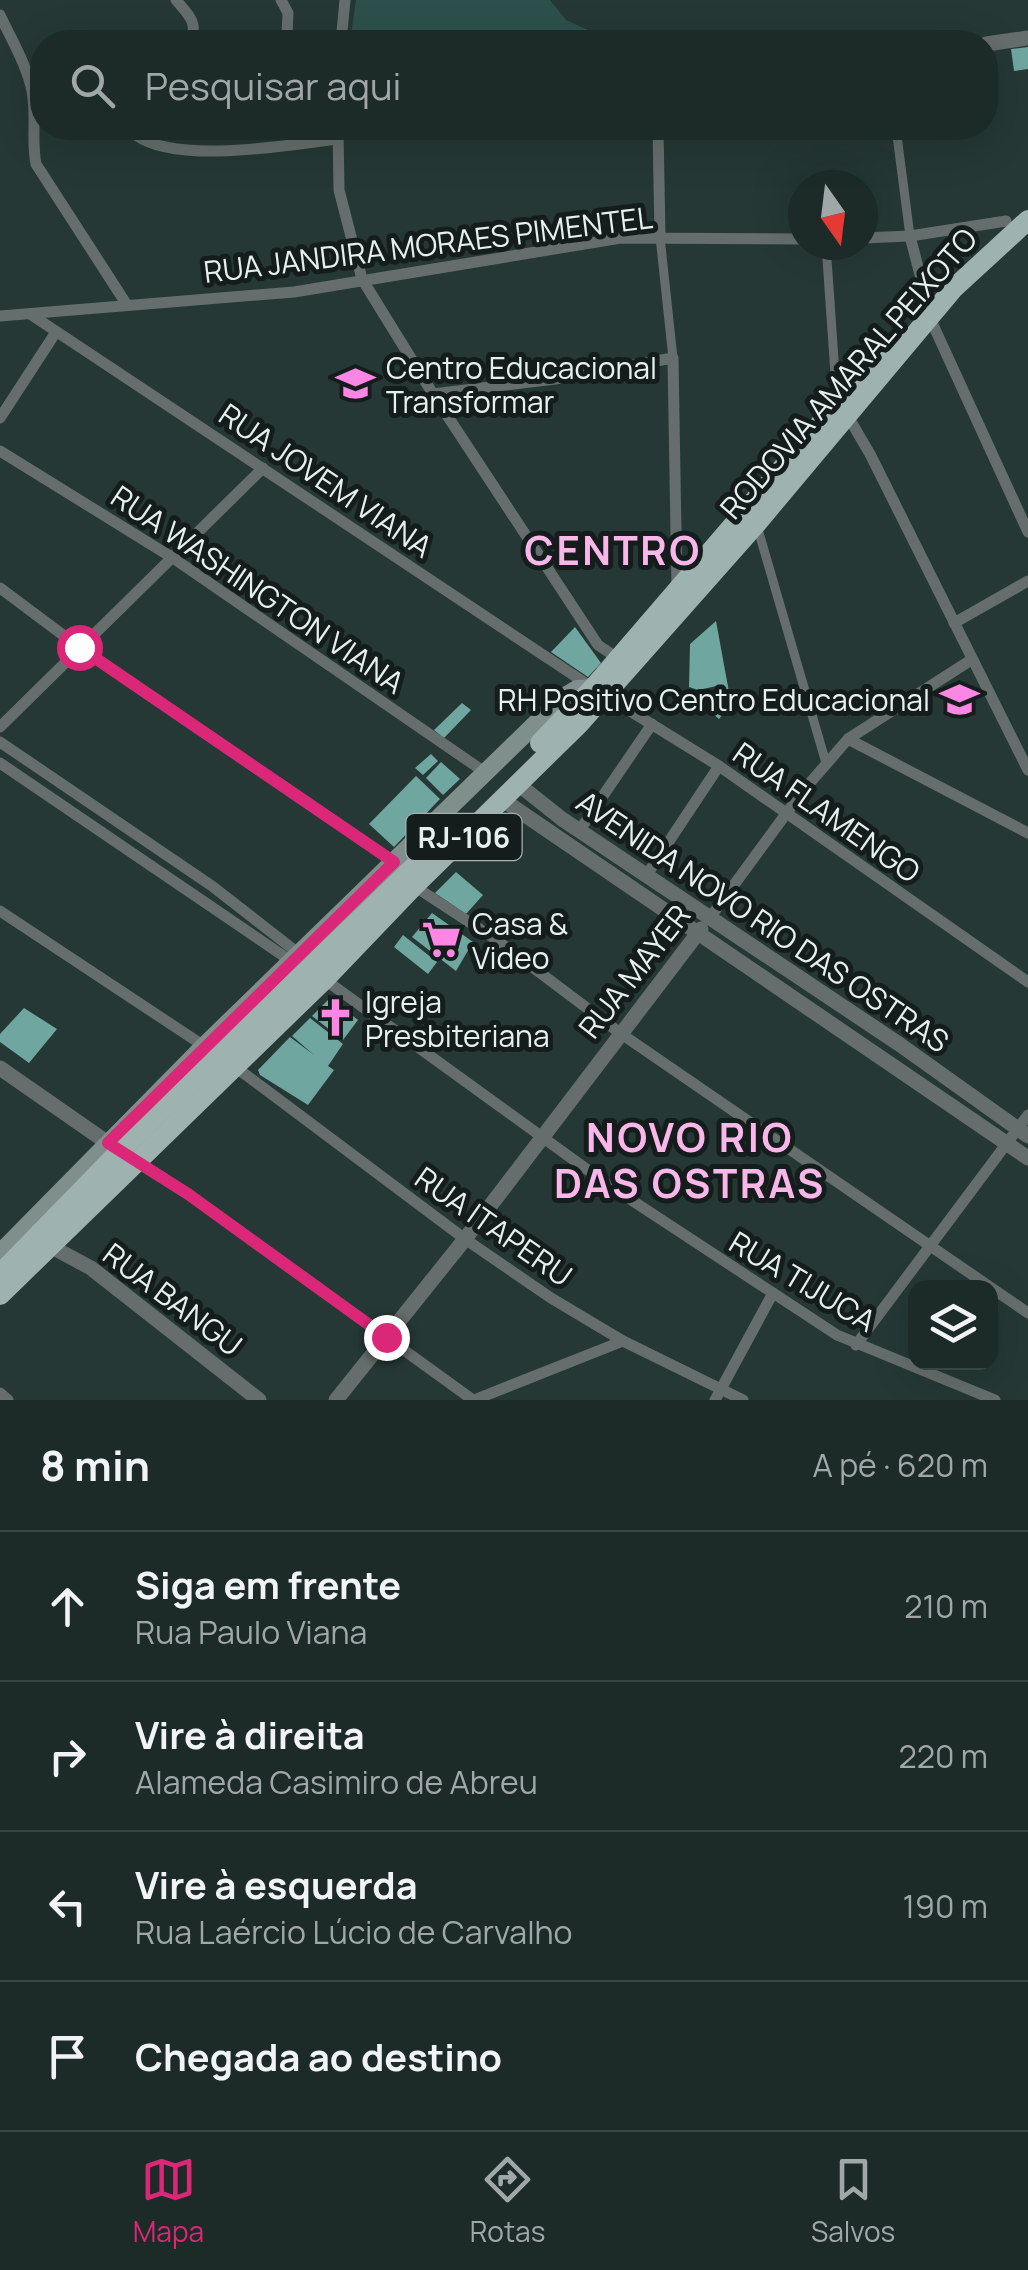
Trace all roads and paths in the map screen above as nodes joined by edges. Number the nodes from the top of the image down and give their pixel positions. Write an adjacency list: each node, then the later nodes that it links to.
1 (176, 0): 5 (street)
2 (282, 0): 6 (street)
3 (345, 0): 7 (street)
4 (0, 15): 10 (street)
5 (194, 30)
6 (287, 30)
7 (342, 30)
8 (1028, 38): 9 (street)
9 (998, 42)
10 (30, 82)
11 (31, 140): 25 (street)
12 (142, 140): 13 (street)
13 (296, 140)
14 (338, 140): 24 (street)
15 (658, 140): 20 (street)
16 (898, 140): 19 (street)
17 (1028, 204): 18 (highway, RODOVIA AMARAL PEIXOTO / RJ-106)
18 (1017, 221): 19 (street); 26 (highway, RODOVIA AMARAL PEIXOTO / RJ-106)
19 (910, 236): 21 (street); 26 (street)
20 (660, 237): 22 (street, RUA JANDIRA MORAES PIMENTEL); 24 (street, RUA JANDIRA MORAES PIMENTEL); 30 (street)
21 (878, 237)
22 (788, 239)
23 (828, 260): 32 (street)
24 (362, 279): 25 (street, RUA JANDIRA MORAES PIMENTEL); 31 (street)
25 (127, 305): 27 (street, RUA JANDIRA MORAES PIMENTEL)
26 (927, 307): 32 (highway, RODOVIA AMARAL PEIXOTO / RJ-106); 37 (street)
27 (30, 314): 28 (street, RUA JANDIRA MORAES PIMENTEL); 29 (street, RUA JOVEM VIANA)
28 (0, 316)
29 (56, 332): 33 (street); 35 (street, RUA JOVEM VIANA)
30 (673, 358): 31 (street); 41 (street)
31 (432, 394): 45 (street)
32 (843, 411): 36 (highway, RODOVIA AMARAL PEIXOTO / RJ-106); 41 (highway, RODOVIA AMARAL PEIXOTO / RJ-106); 42 (street)
33 (0, 418)
34 (0, 451): 38 (street, RUA WASHINGTON VIANA)
35 (263, 468): 38 (street); 46 (street, RUA JOVEM VIANA)
36 (757, 523): 45 (highway, RODOVIA AMARAL PEIXOTO / RJ-106); 52 (street)
37 (1028, 532)
38 (173, 558): 43 (street); 55 (street, RUA WASHINGTON VIANA)
39 (1028, 581): 42 (street)
40 (0, 588): 43 (street)
41 (677, 591): 45 (highway, RODOVIA AMARAL PEIXOTO / RJ-106)
42 (954, 623): 44 (street)
43 (79, 647): 48 (street); 61 (street)
44 (971, 660): 49 (street, RUA MAYER); 54 (street)
45 (625, 662): 46 (highway, RODOVIA AMARAL PEIXOTO / RJ-106)
46 (600, 692): 47 (street, RUA FLAMENGO); 55 (main road); 56 (highway, RODOVIA AMARAL PEIXOTO / RJ-106); 67 (highway, RODOVIA AMARAL PEIXOTO / RJ-106)
47 (652, 724): 53 (street, RUA FLAMENGO); 59 (street)
48 (0, 727)
49 (848, 739): 52 (street, RUA MAYER); 60 (street)
50 (0, 742): 67 (street)
51 (0, 763): 67 (street)
52 (826, 763): 58 (street, RUA MAYER)
53 (719, 766): 58 (street, RUA FLAMENGO); 62 (street)
54 (1028, 770)
55 (486, 773): 61 (main road)
56 (518, 784): 57 (highway, RODOVIA AMARAL PEIXOTO / RJ-106); 59 (street, AVENIDA NOVO RIO DAS OSTRAS)
57 (503, 800): 63 (highway, RODOVIA AMARAL PEIXOTO / RJ-106); 66 (street, AVENIDA NOVO RIO DAS OSTRAS)
58 (787, 814): 65 (street, RUA MAYER); 68 (street, RUA FLAMENGO)
59 (579, 831): 62 (street, AVENIDA NOVO RIO DAS OSTRAS)
60 (1028, 832)
61 (394, 862): 67 (main road)
62 (646, 876): 65 (street, AVENIDA NOVO RIO DAS OSTRAS)
63 (414, 886): 67 (highway, RODOVIA AMARAL PEIXOTO / RJ-106); 69 (street)
64 (0, 911): 70 (street)
65 (709, 919): 66 (street, RUA MAYER); 74 (street, AVENIDA NOVO RIO DAS OSTRAS)
66 (698, 934): 69 (street, RUA MAYER); 76 (street, AVENIDA NOVO RIO DAS OSTRAS)
67 (306, 965): 70 (main road); 71 (highway, RODOVIA AMARAL PEIXOTO / RJ-106); 75 (street, RUA TIJUCA); 77 (highway, RODOVIA AMARAL PEIXOTO / RJ-106)
68 (1028, 982)
69 (620, 1034): 75 (street, RUA MAYER); 82 (street)
70 (204, 1046): 77 (main road)
71 (234, 1066): 77 (highway, RODOVIA AMARAL PEIXOTO / RJ-106); 79 (street, RUA ITAPERU)
72 (0, 1068): 77 (street)
73 (1028, 1115): 74 (street)
74 (1023, 1132): 76 (street)
75 (542, 1138): 79 (street, RUA MAYER); 84 (street, RUA TIJUCA)
76 (1007, 1144): 78 (street, AVENIDA NOVO RIO DAS OSTRAS); 82 (street)
77 (121, 1152): 80 (highway, RODOVIA AMARAL PEIXOTO / RJ-106); 81 (highway, RODOVIA AMARAL PEIXOTO / RJ-106); 87 (street)
78 (1028, 1158)
79 (464, 1239): 87 (street, RUA MAYER); 88 (street, RUA ITAPERU)
80 (9, 1245): 81 (highway); 83 (highway, RODOVIA AMARAL PEIXOTO / RJ-106)
81 (50, 1246): 85 (highway, RODOVIA AMARAL PEIXOTO / RJ-106); 94 (street, RUA BANGU)
82 (930, 1247): 86 (street); 89 (street)
83 (0, 1274)
84 (773, 1293): 89 (street, RUA TIJUCA); 91 (street)
85 (0, 1295)
86 (1028, 1313)
87 (386, 1337): 92 (street); 95 (street, RUA MAYER)
88 (624, 1341): 91 (street, RUA ITAPERU); 96 (street)
89 (856, 1346): 98 (street, RUA TIJUCA)
90 (0, 1393): 93 (street)
91 (718, 1394): 97 (street, RUA ITAPERU)
92 (456, 1395): 96 (street)
93 (8, 1400)
94 (259, 1400)
95 (336, 1400)
96 (474, 1400)
97 (743, 1400)
98 (995, 1400)

